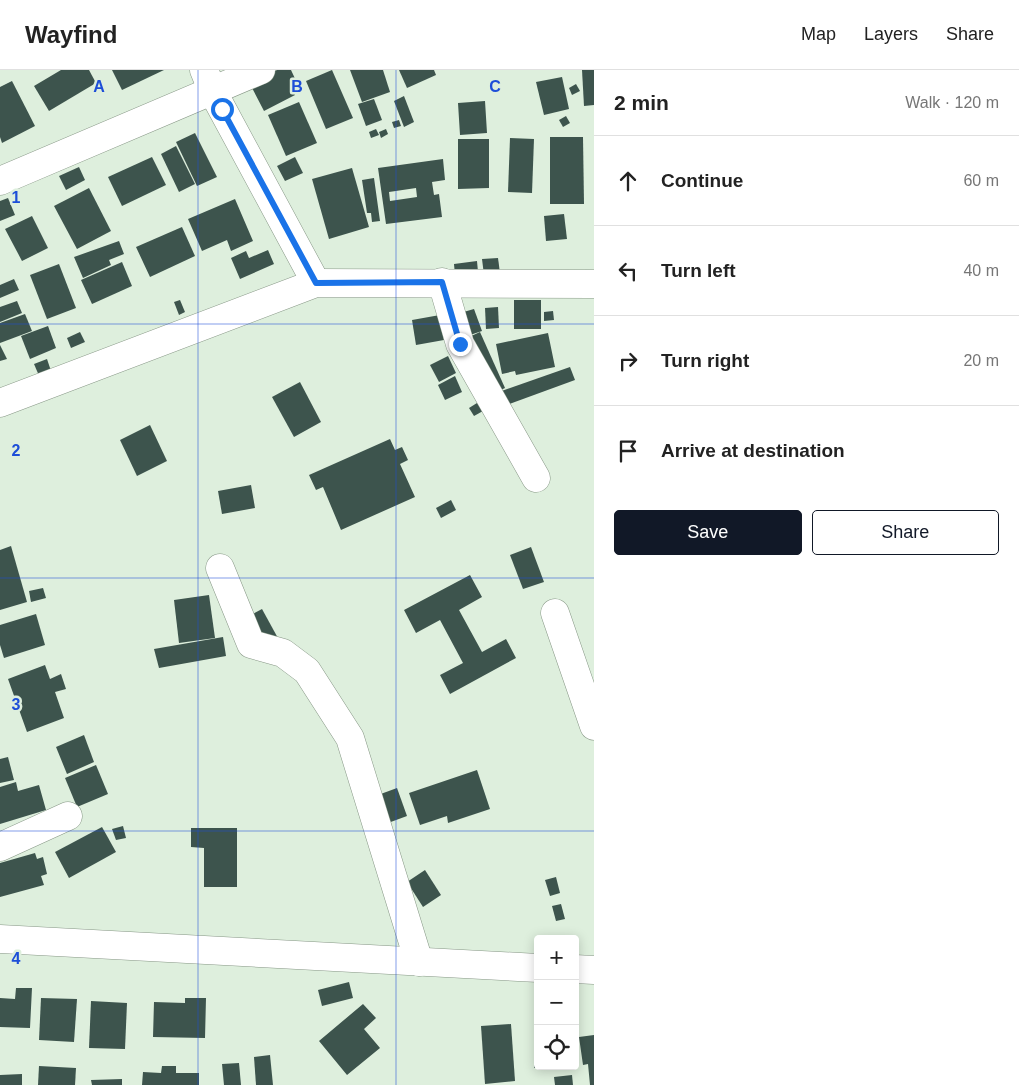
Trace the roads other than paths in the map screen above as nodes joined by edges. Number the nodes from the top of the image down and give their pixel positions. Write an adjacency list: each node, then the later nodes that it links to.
1 (261, 70): 2 (street)
2 (208, 81): 3 (street); 5 (street)
3 (0, 182)
4 (442, 282): 5 (street); 6 (street); 8 (street)
5 (316, 283): 7 (street)
6 (594, 284)
7 (0, 403)
8 (536, 478)
9 (220, 568): 15 (street)
10 (555, 613): 11 (street)
11 (594, 726)
12 (68, 816): 13 (street)
13 (0, 847)
14 (0, 939): 15 (street)
15 (419, 962): 16 (street)
16 (534, 968)
17 (579, 969): 18 (street)
18 (594, 970)

